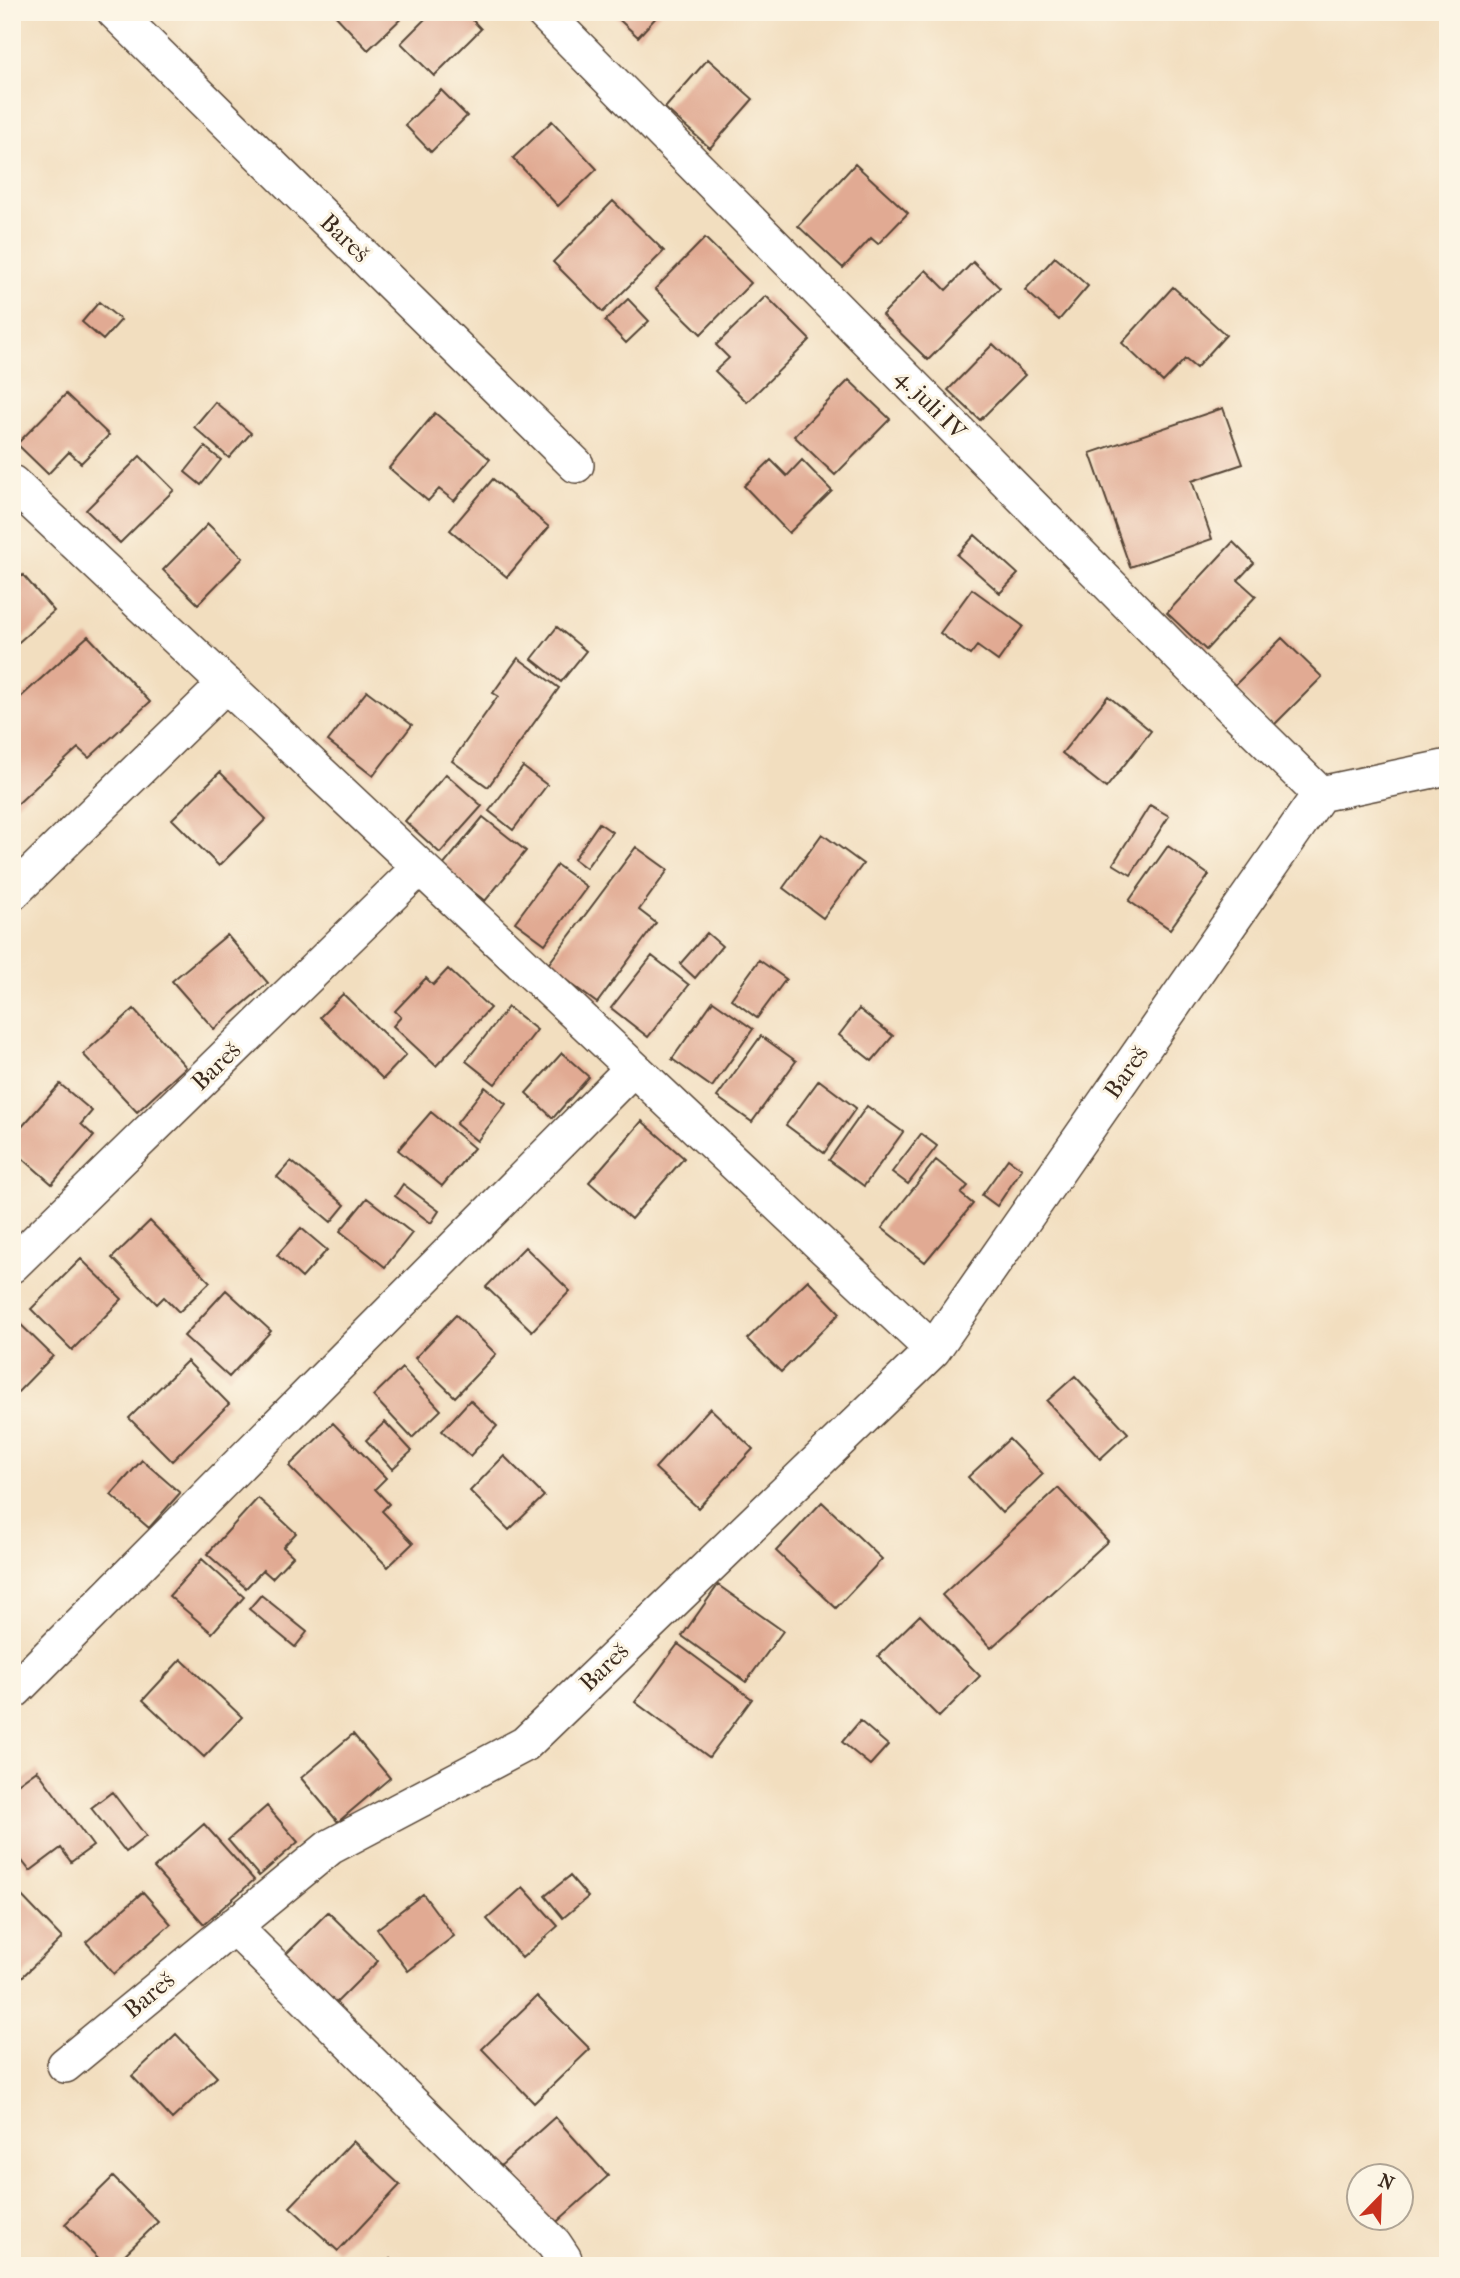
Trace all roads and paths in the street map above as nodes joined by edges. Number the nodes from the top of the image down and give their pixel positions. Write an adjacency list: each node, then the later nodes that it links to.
1 (115, 12): 3 (street, Bareš)
2 (543, 12): 7 (street, 4. juli IV)
3 (576, 465)
4 (12, 483): 5 (street)
5 (226, 684): 8 (street); 9 (street)
6 (1448, 767): 7 (street)
7 (1320, 794): 12 (street, Bareš)
8 (420, 867): 10 (street); 11 (street, Bareš)
9 (12, 893)
10 (633, 1068): 12 (street); 13 (street)
11 (12, 1265)
12 (933, 1350): 14 (street, Bareš)
13 (15, 1690)
14 (233, 1926): 15 (street, Bareš); 16 (street)
15 (65, 2065)
16 (563, 2266)

